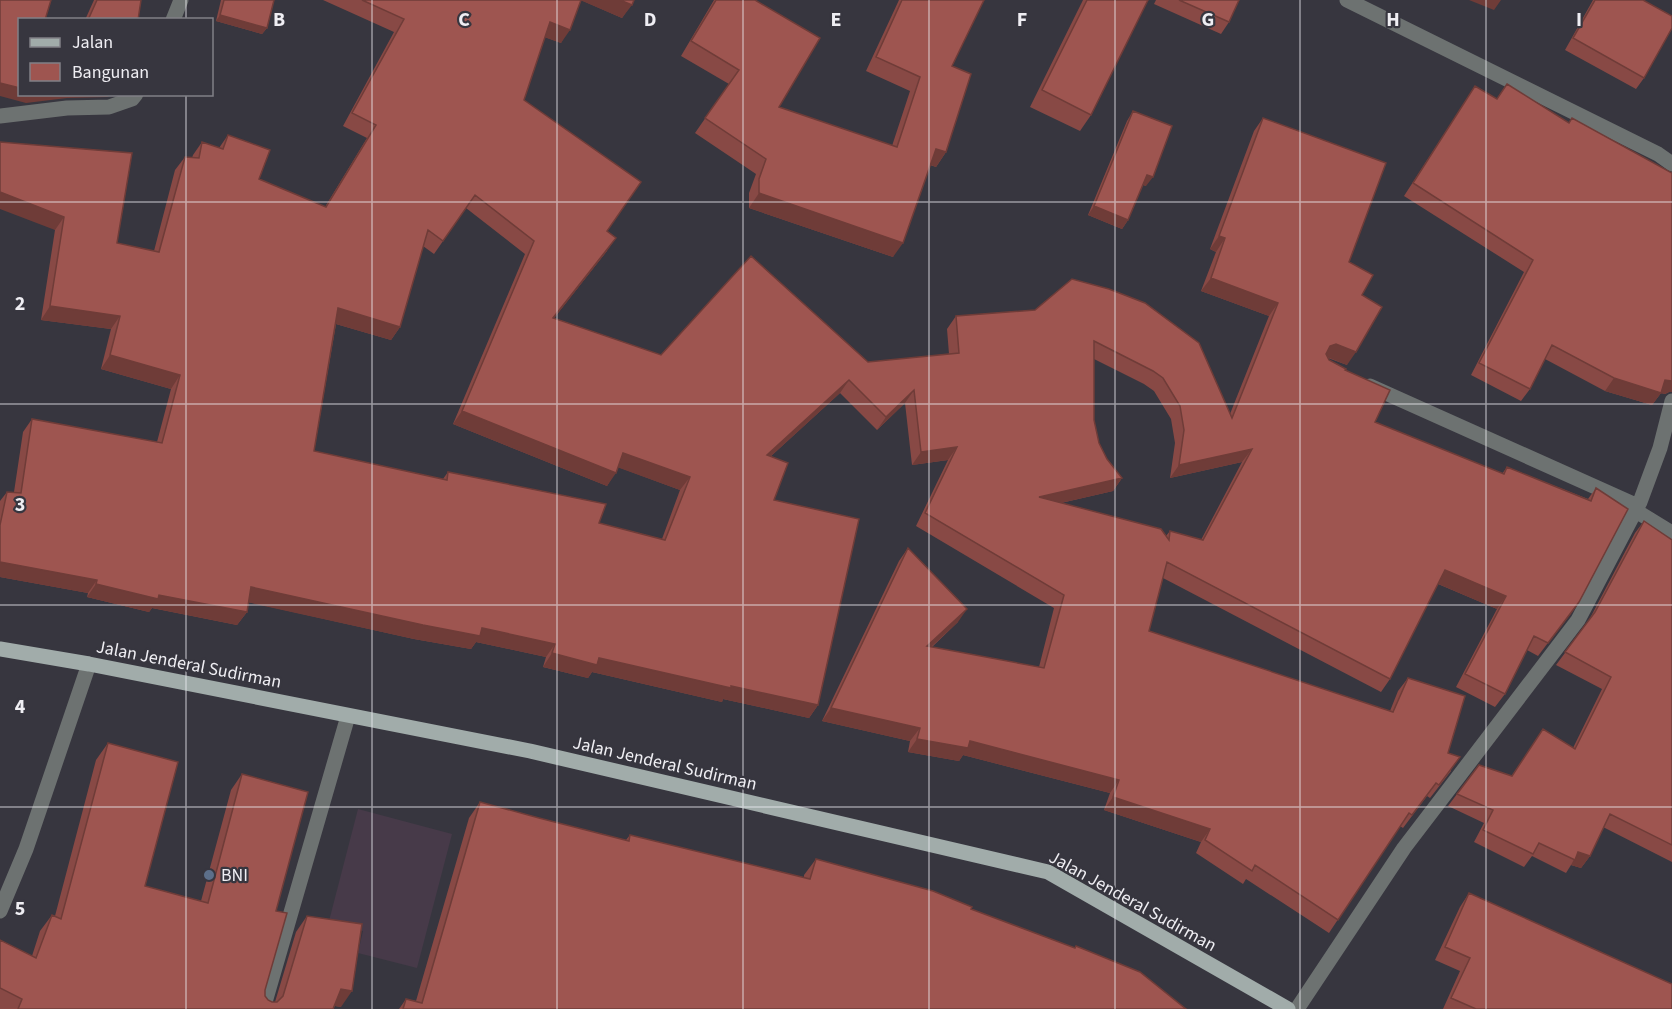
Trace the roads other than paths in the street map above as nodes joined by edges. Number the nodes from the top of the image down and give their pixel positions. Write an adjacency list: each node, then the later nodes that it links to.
1 (181, 0): 3 (street)
2 (1347, 0): 6 (street)
3 (174, 18)
4 (134, 96): 5 (street)
5 (0, 116)
6 (1672, 164)
7 (1360, 382): 9 (street)
8 (1672, 401): 9 (street)
9 (1637, 509): 10 (street); 17 (street)
10 (1672, 533)
11 (0, 650): 12 (main road, Jalan Jenderal Sudirman)
12 (89, 664): 13 (main road, Jalan Jenderal Sudirman); 14 (street)
13 (348, 716): 15 (street); 16 (main road, Jalan Jenderal Sudirman)
14 (0, 911)
15 (263, 1009)
16 (1288, 1009)
17 (1297, 1009)

